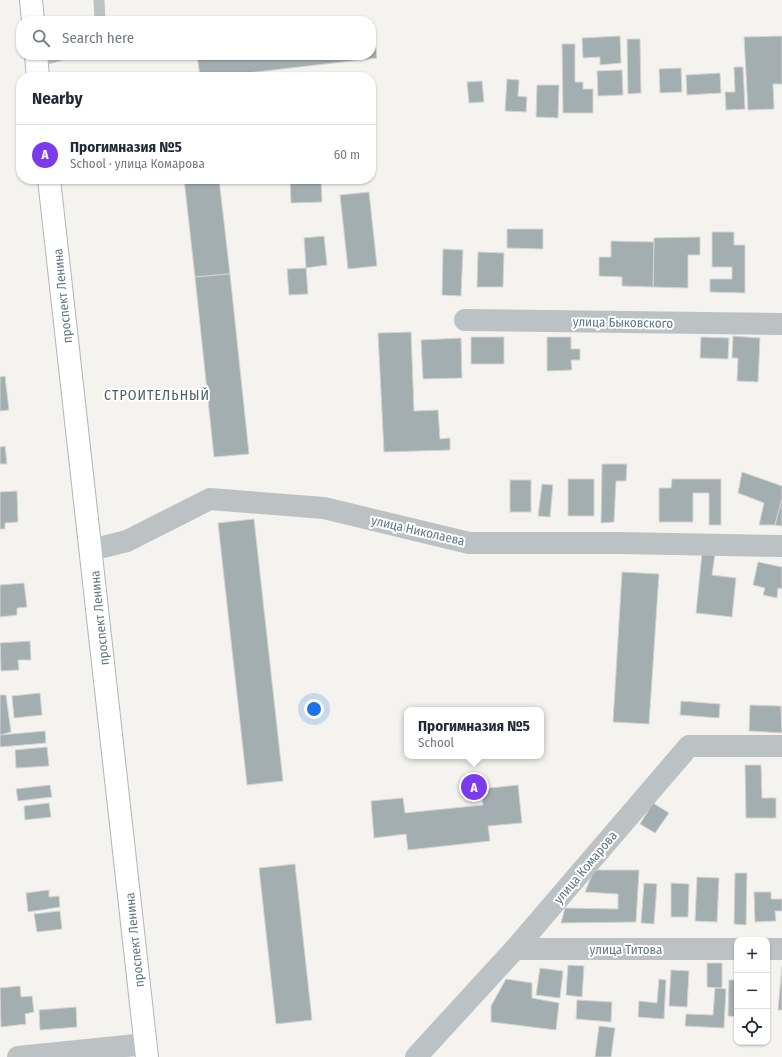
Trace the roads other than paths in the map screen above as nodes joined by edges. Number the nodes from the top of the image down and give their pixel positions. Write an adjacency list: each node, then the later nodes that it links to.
1 (31, 0): 3 (main road)
2 (99, 0): 4 (lane)
3 (33, 16)
4 (100, 16)
5 (49, 60): 6 (lane)
6 (37, 65)
7 (50, 184): 11 (main road, проспект Ленина)
8 (465, 320): 9 (street, улица Быковского)
9 (782, 324)
10 (782, 546): 11 (street, улица Николаева)
11 (91, 550): 17 (main road, проспект Ленина)
12 (782, 746): 13 (street, улица Комарова)
13 (515, 949): 14 (street, улица Титова); 19 (street, улица Комарова)
14 (734, 949)
15 (770, 949): 16 (street)
16 (782, 949)
17 (146, 1050): 18 (street)
18 (18, 1057)
19 (416, 1057)

